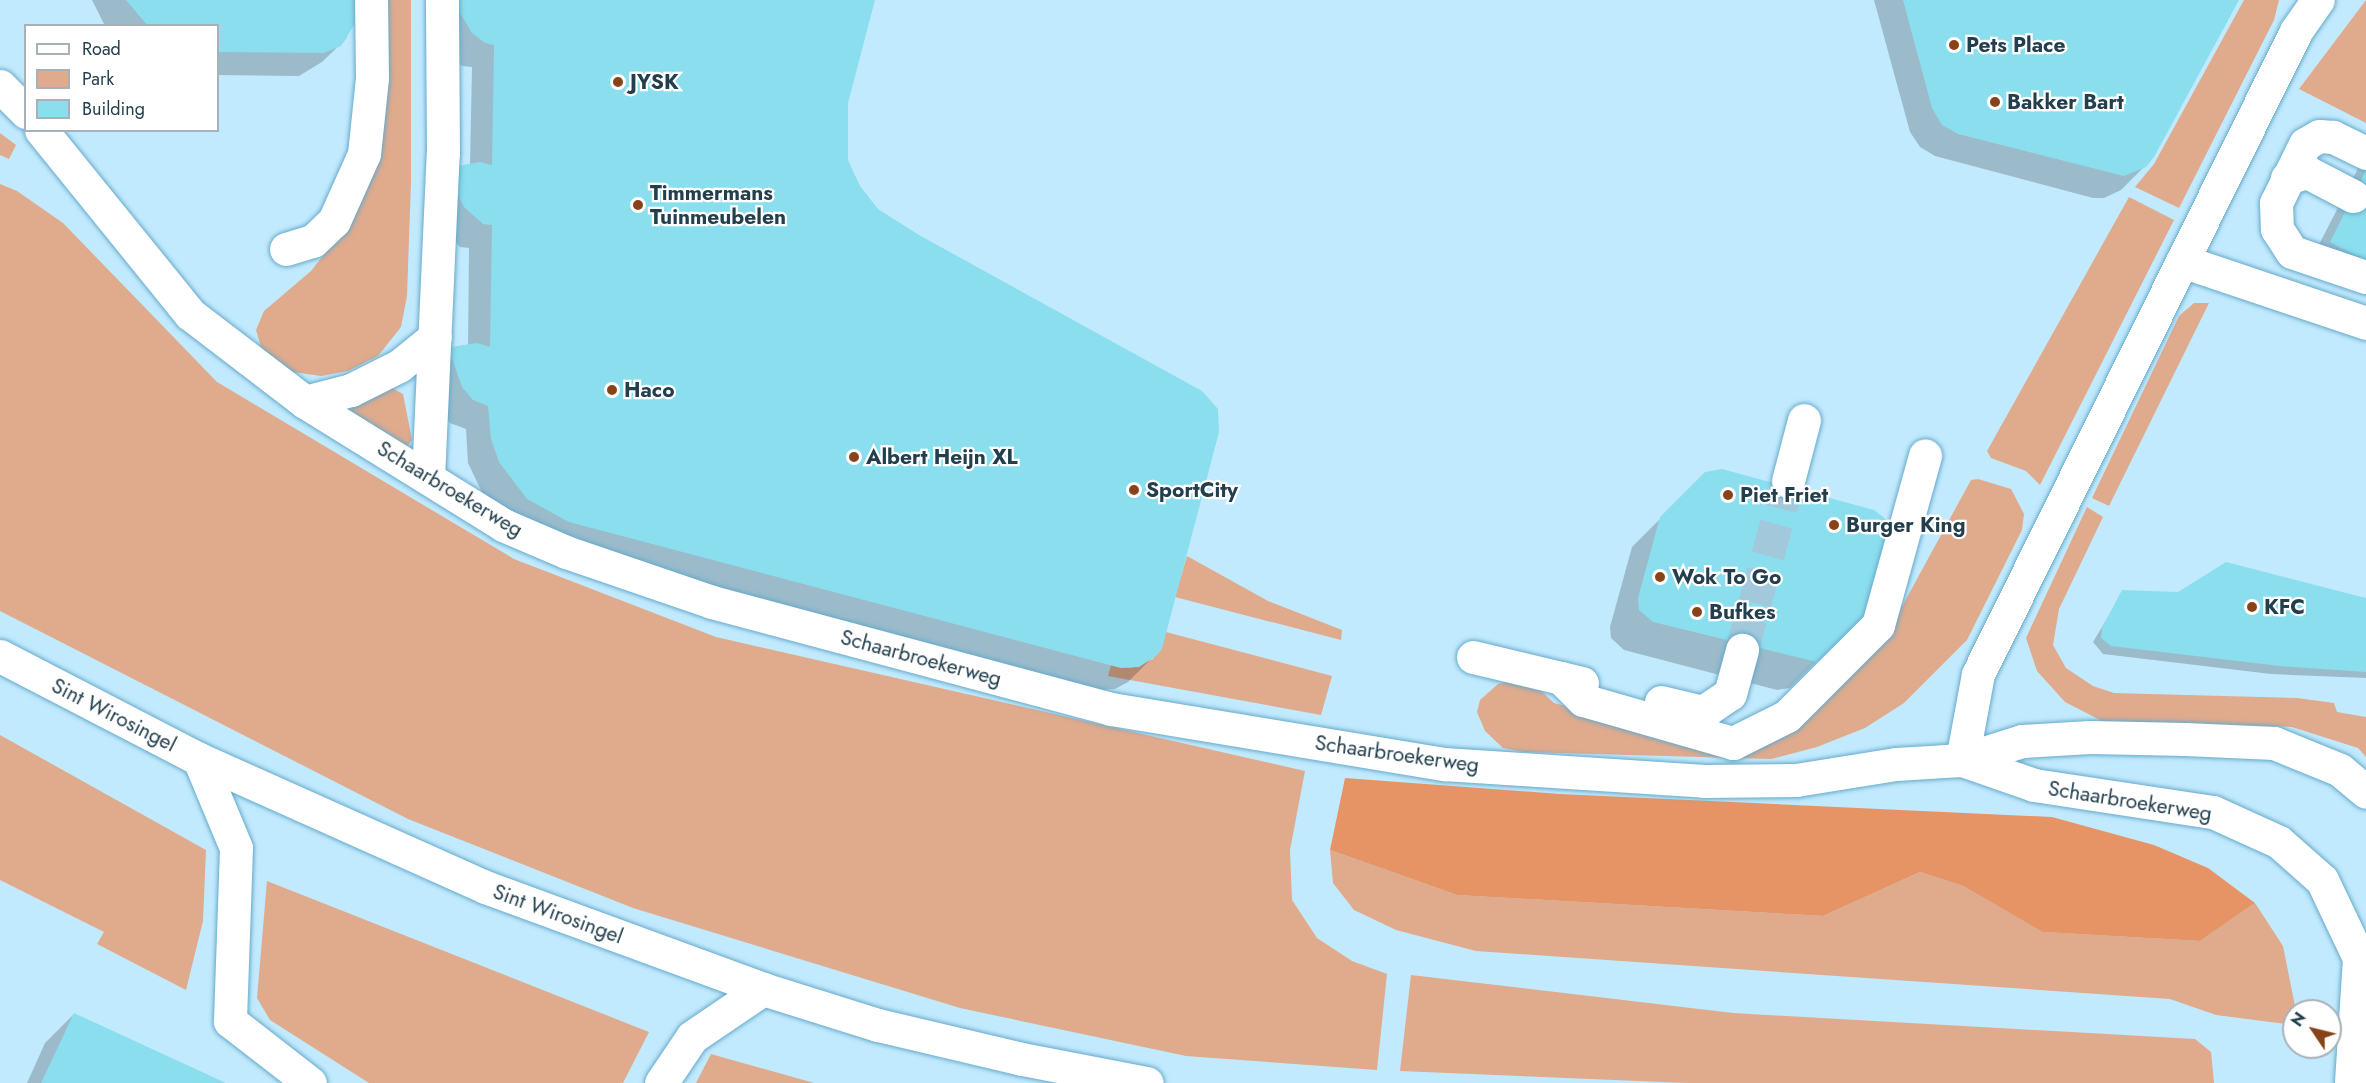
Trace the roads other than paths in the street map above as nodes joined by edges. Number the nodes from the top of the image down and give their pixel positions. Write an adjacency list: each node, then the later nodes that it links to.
1 (371, 0): 10 (street)
2 (442, 0): 14 (street)
3 (2318, 0): 11 (street)
4 (0, 86): 5 (street)
5 (24, 110)
6 (43, 132): 15 (street, Schaarbroekerweg)
7 (2366, 153): 8 (street)
8 (2287, 178): 9 (street); 12 (street)
9 (2353, 196)
10 (286, 249)
11 (2182, 261): 13 (street); 25 (street)
12 (2366, 277)
13 (2366, 323)
14 (435, 337): 15 (street); 18 (street)
15 (305, 402): 18 (street, Schaarbroekerweg)
16 (1804, 420): 19 (street)
17 (1925, 455): 23 (street)
18 (428, 478): 25 (street, Schaarbroekerweg)
19 (1788, 481)
20 (1742, 650): 23 (street)
21 (0, 656): 24 (street, Sint Wirosingel)
22 (1473, 657): 23 (street)
23 (1561, 678)
24 (199, 759): 27 (street, Sint Wirosingel); 28 (street)
25 (1962, 760): 26 (street, Schaarbroekerweg); 31 (street, Schaarbroekerweg)
26 (2366, 792)
27 (763, 989): 29 (street); 30 (street, Sint Wirosingel)
28 (310, 1083)
29 (661, 1083)
30 (1147, 1083)
31 (2352, 1083)

